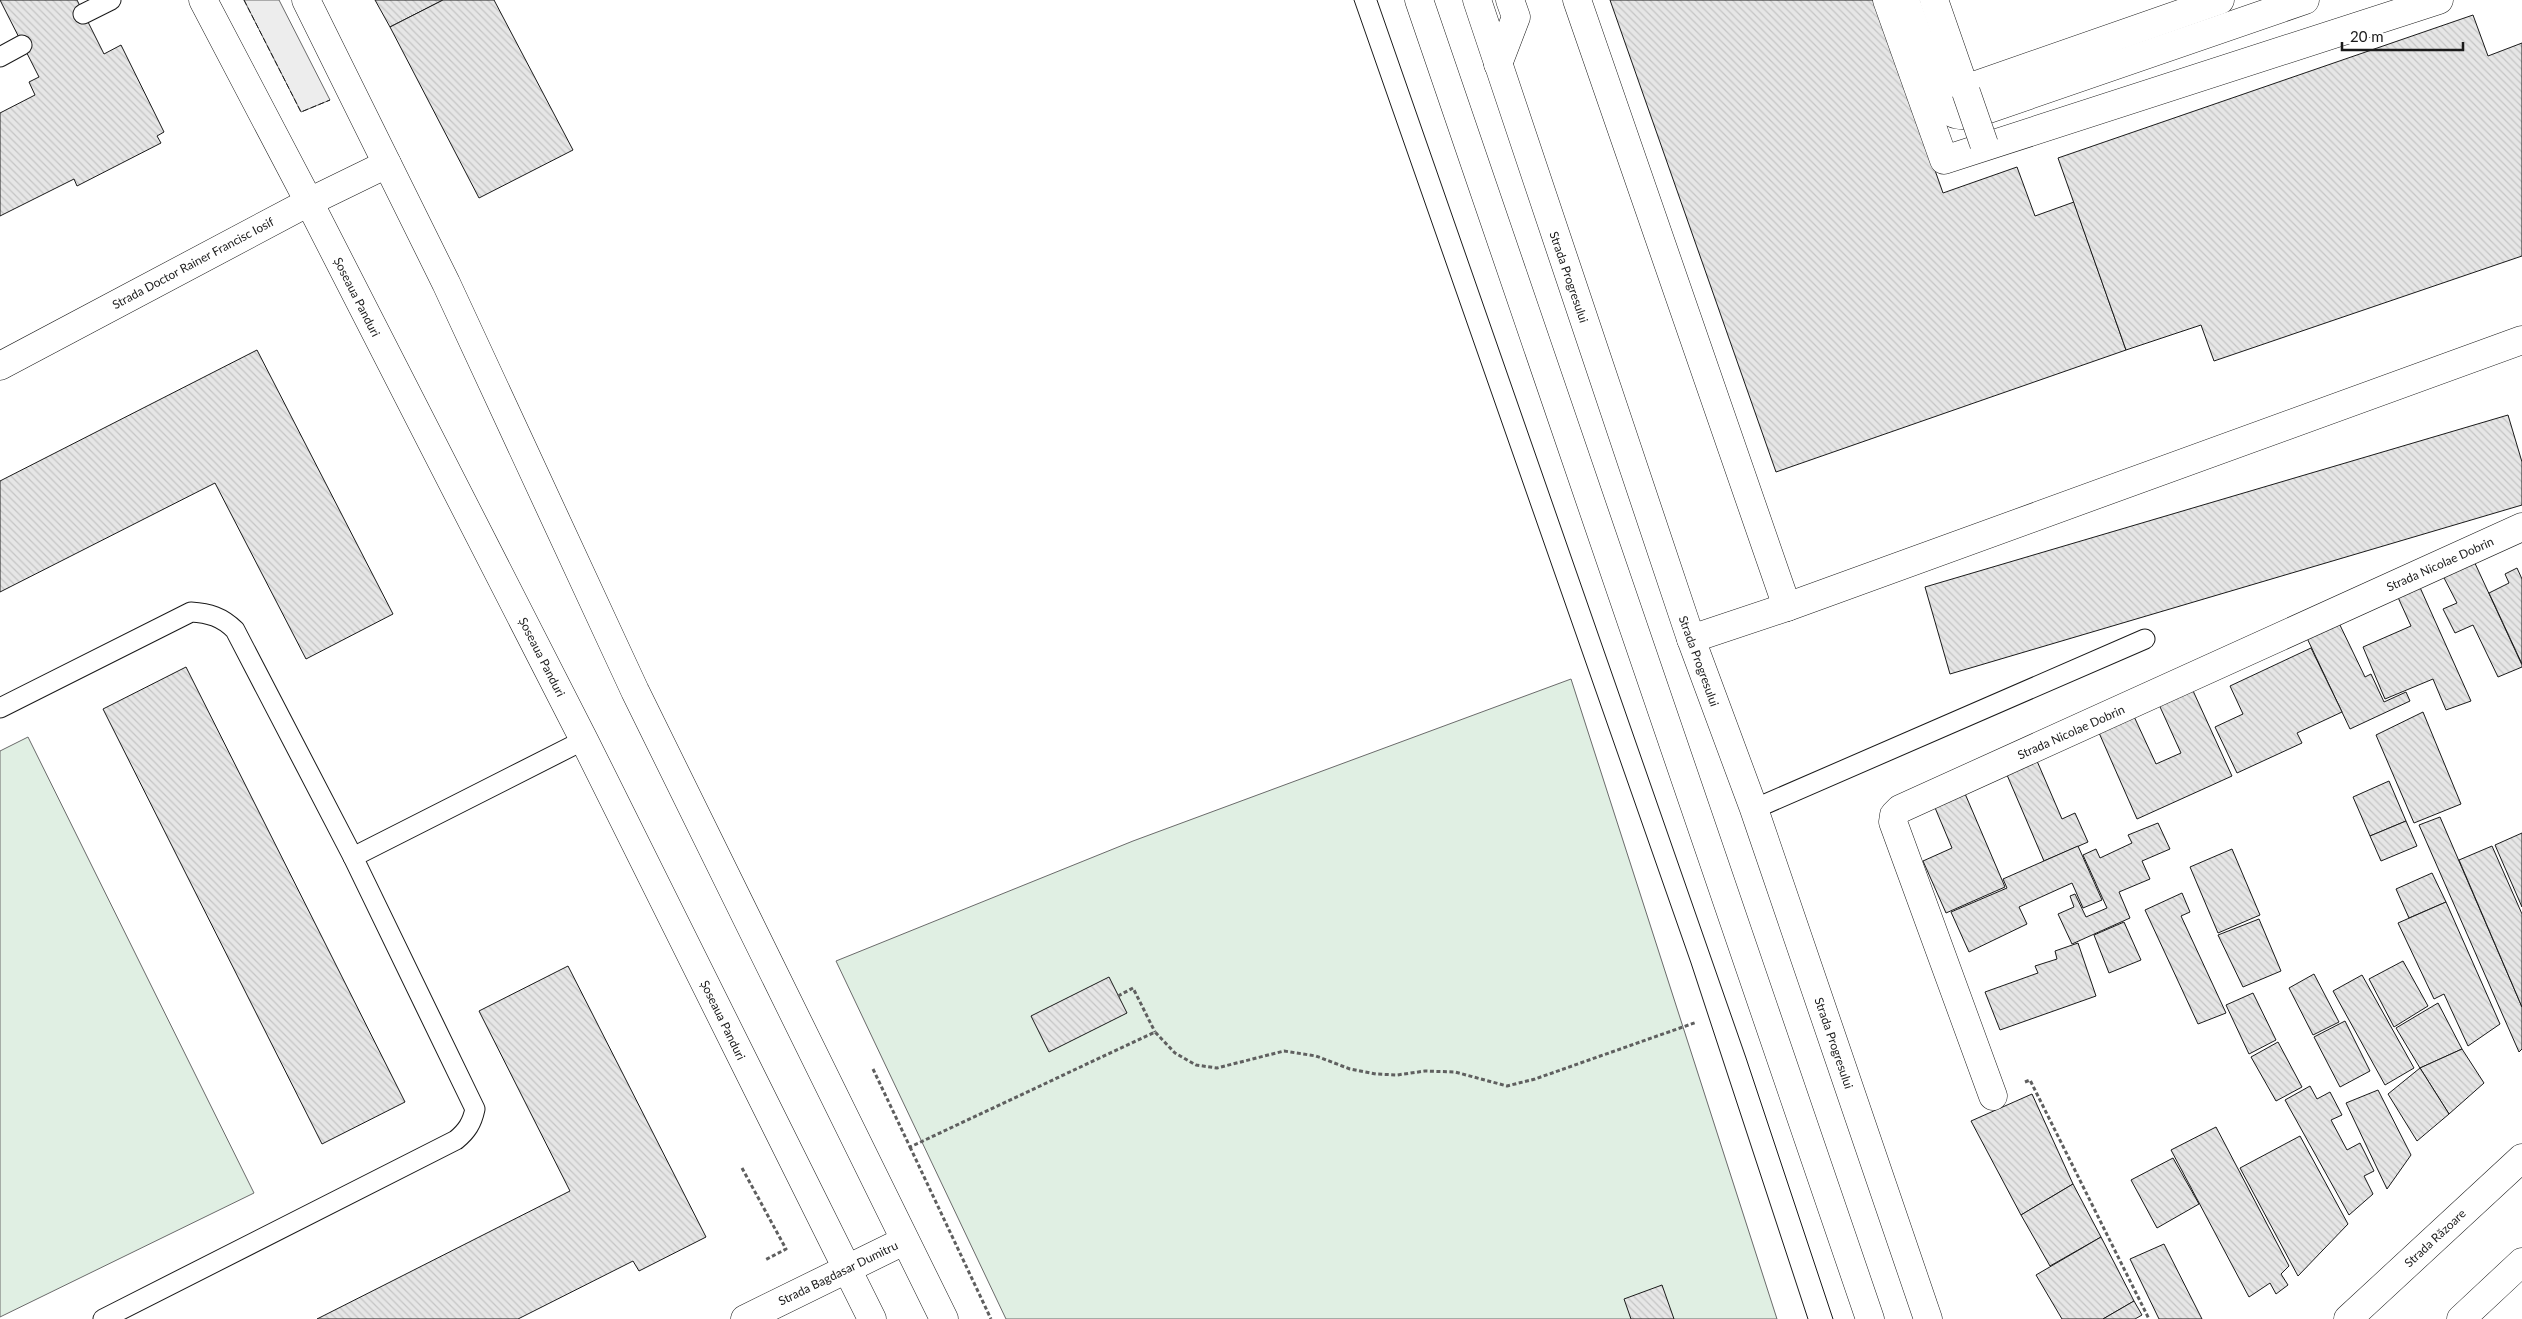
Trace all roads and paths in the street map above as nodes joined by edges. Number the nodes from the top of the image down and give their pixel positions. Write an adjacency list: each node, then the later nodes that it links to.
1 (111, 0): 14 (lane)
2 (203, 0): 21 (main road, Șoseaua Panduri)
3 (306, 0): 20 (main road)
4 (1419, 0): 49 (main road)
5 (1477, 0): 17 (main road, Strada Progresului)
6 (1510, 0): 17 (main road)
7 (1577, 0): 25 (main road)
8 (1887, 0): 19 (main road)
9 (1905, 0): 12 (main road)
10 (1934, 0): 18 (main road)
11 (2220, 0): 18 (main road)
12 (2305, 0)
13 (2439, 0): 19 (main road)
14 (84, 14)
15 (22, 45): 16 (lane)
16 (0, 57)
17 (1498, 64): 26 (main road, Strada Progresului)
18 (1966, 91): 19 (main road, bridge)
19 (1985, 146)
20 (387, 164): 21 (main road, Strada Doctor Rainer Francisc Iosif); 40 (main road)
21 (309, 202): 23 (main road, Strada Doctor Rainer Francisc Iosif); 29 (main road, Șoseaua Panduri)
22 (2522, 340): 25 (main road)
23 (0, 366)
24 (2522, 527): 36 (main road, Strada Nicolae Dobrin)
25 (1786, 607): 26 (main road)
26 (1691, 639): 30 (main road, Strada Progresului)
27 (2145, 639): 30 (lane)
28 (0, 708): 31 (lane)
29 (584, 740): 31 (lane); 43 (main road, Șoseaua Panduri)
30 (1754, 809): 50 (main road, Strada Progresului)
31 (353, 857): 44 (lane)
32 (1118, 996): 34 (path)
33 (1697, 1022): 34 (path)
34 (1154, 1032): 37 (path)
35 (873, 1069): 37 (path)
36 (1993, 1096): 51 (path)
37 (910, 1147): 48 (path)
38 (2522, 1158): 52 (main road, Strada Răzoare)
39 (742, 1168): 41 (path)
40 (904, 1241): 43 (main road, Strada Bagdasar Dumitru); 47 (main road)
41 (765, 1260)
42 (2522, 1262): 53 (main road)
43 (847, 1269): 45 (main road, Strada Bagdasar Dumitru); 46 (main road, Șoseaua Panduri)
44 (103, 1319)
45 (745, 1319)
46 (872, 1319)
47 (944, 1319)
48 (991, 1319)
49 (1870, 1319)
50 (1928, 1319)
51 (2149, 1319)
52 (2348, 1319)
53 (2461, 1319)

